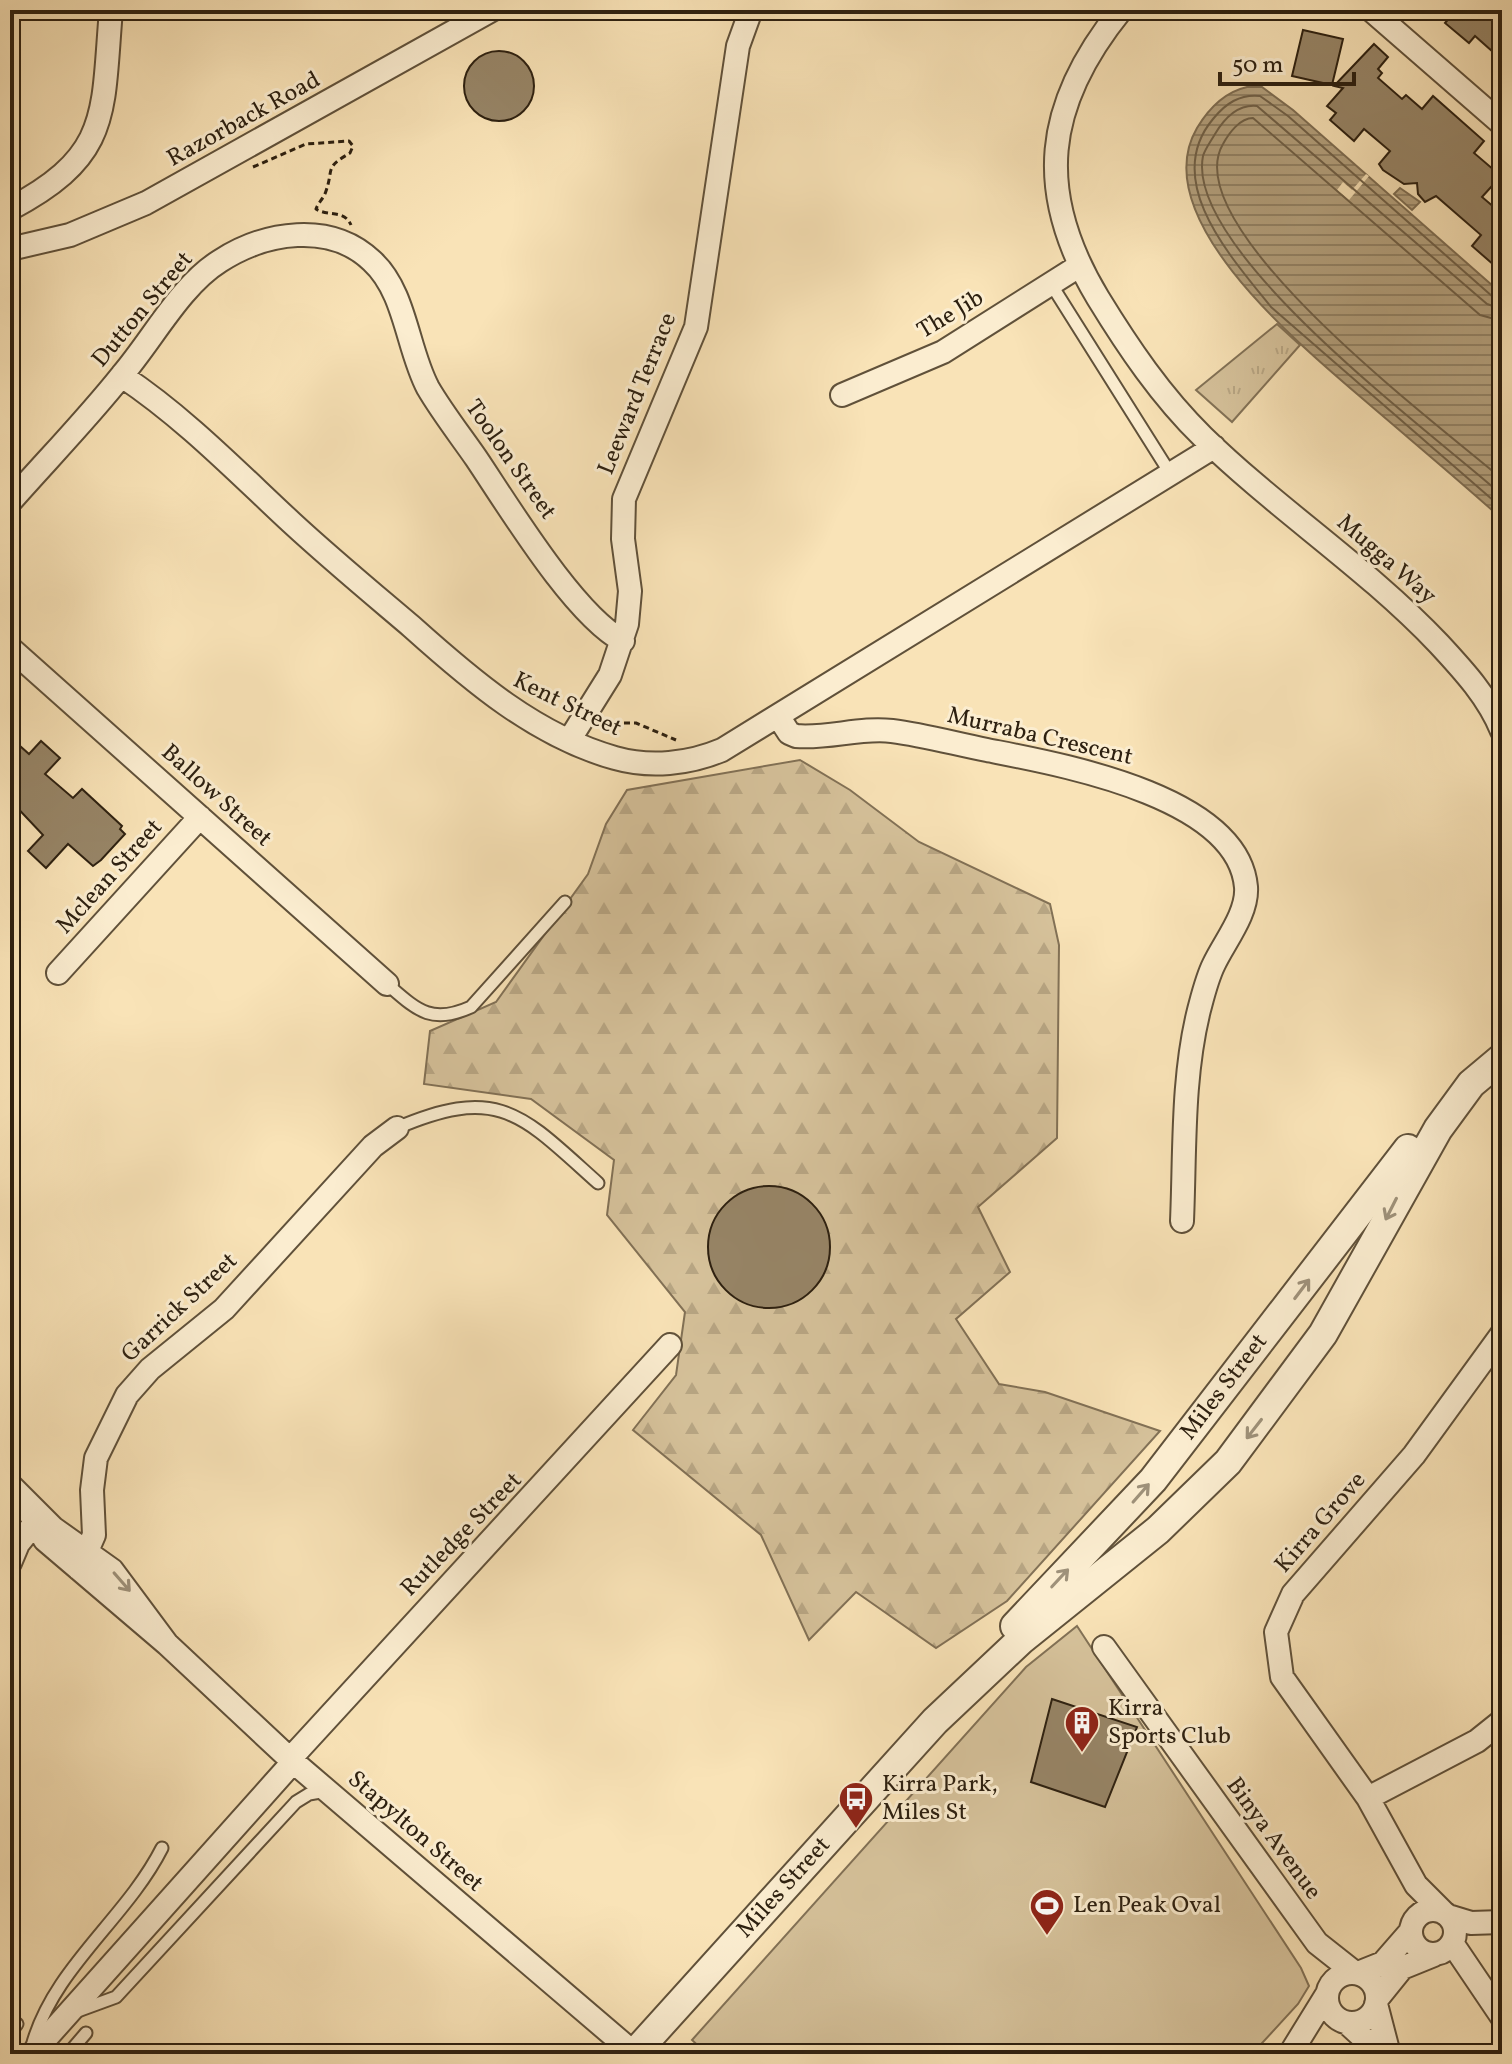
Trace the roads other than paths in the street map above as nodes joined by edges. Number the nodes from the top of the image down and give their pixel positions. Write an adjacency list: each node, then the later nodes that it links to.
1 (111, 10): 7 (street)
2 (492, 10): 8 (street, Razorback Road)
3 (751, 10): 17 (street, Leeward Terrace)
4 (1121, 10): 9 (street, Mugga Way)
5 (1371, 10): 6 (street)
6 (1502, 124)
7 (10, 209)
8 (10, 249)
9 (1079, 266): 10 (street, The Jib); 14 (street, Mugga Way)
10 (1051, 284): 13 (street, The Jib); 15 (lane)
11 (390, 285): 12 (street, Dutton Street); 17 (street, Toolon Street)
12 (122, 376): 16 (street, Dutton Street); 21 (street, Kent Street)
13 (842, 395)
14 (1214, 447): 15 (street, Kent Street); 20 (street, Mugga Way)
15 (1170, 473): 19 (street, Kent Street)
16 (10, 502)
17 (623, 641): 21 (street, Leeward Terrace)
18 (10, 648): 22 (street, Ballow Street)
19 (778, 716): 21 (street, Kent Street); 30 (street, Murraba Crescent)
20 (1502, 731)
21 (570, 739)
22 (200, 817): 24 (street, Mclean Street); 25 (street, Ballow Street)
23 (565, 902): 25 (lane)
24 (58, 973)
25 (387, 984)
26 (1502, 1048): 39 (street, Miles Street, one-way to 26)
27 (1502, 1058): 39 (street, Miles Street, one-way to 39)
28 (397, 1128): 29 (lane); 36 (street, Garrick Street)
29 (598, 1183)
30 (1182, 1221)
31 (1502, 1334): 43 (street, Kirra Grove)
32 (670, 1345): 41 (street, Rutledge Street)
33 (15, 1491): 34 (street, Stapylton Street); 35 (street, Stapylton Street)
34 (34, 1524): 35 (street); 36 (street, Stapylton Street); 37 (street)
35 (61, 1535): 36 (street, Stapylton Street)
36 (83, 1560): 41 (street, Stapylton Street)
37 (11, 1562)
38 (1104, 1647): 50 (street, Binya Avenue)
39 (935, 1721): 61 (street, Miles Street)
40 (1502, 1721): 43 (street)
41 (292, 1760): 42 (street, Stapylton Street); 55 (street, Rutledge Street)
42 (327, 1791): 55 (lane); 61 (street, Stapylton Street)
43 (1368, 1798): 45 (street, Kirra Grove)
44 (162, 1848): 59 (lane, Rutledge Street)
45 (1416, 1885): 46 (street, Kirra Grove); 48 (street)
46 (1446, 1914): 47 (street); 48 (street); 51 (street)
47 (1502, 1922)
48 (1411, 1929): 51 (street); 52 (street)
49 (1502, 1936): 51 (street)
50 (1317, 1943): 52 (street, Binya Avenue); 53 (street, Binya Avenue)
51 (1445, 1948): 54 (street); 56 (street)
52 (1356, 1973): 53 (street); 54 (street)
53 (1327, 1991): 57 (street); 62 (street)
54 (1377, 2002): 57 (street); 64 (street)
55 (67, 2015): 59 (street, Rutledge Street)
56 (1502, 2017)
57 (1345, 2022): 62 (street); 63 (street)
58 (86, 2033): 60 (lane)
59 (31, 2054)
60 (68, 2054)
61 (634, 2054)
62 (1292, 2054)
63 (1381, 2054)
64 (1389, 2054)

